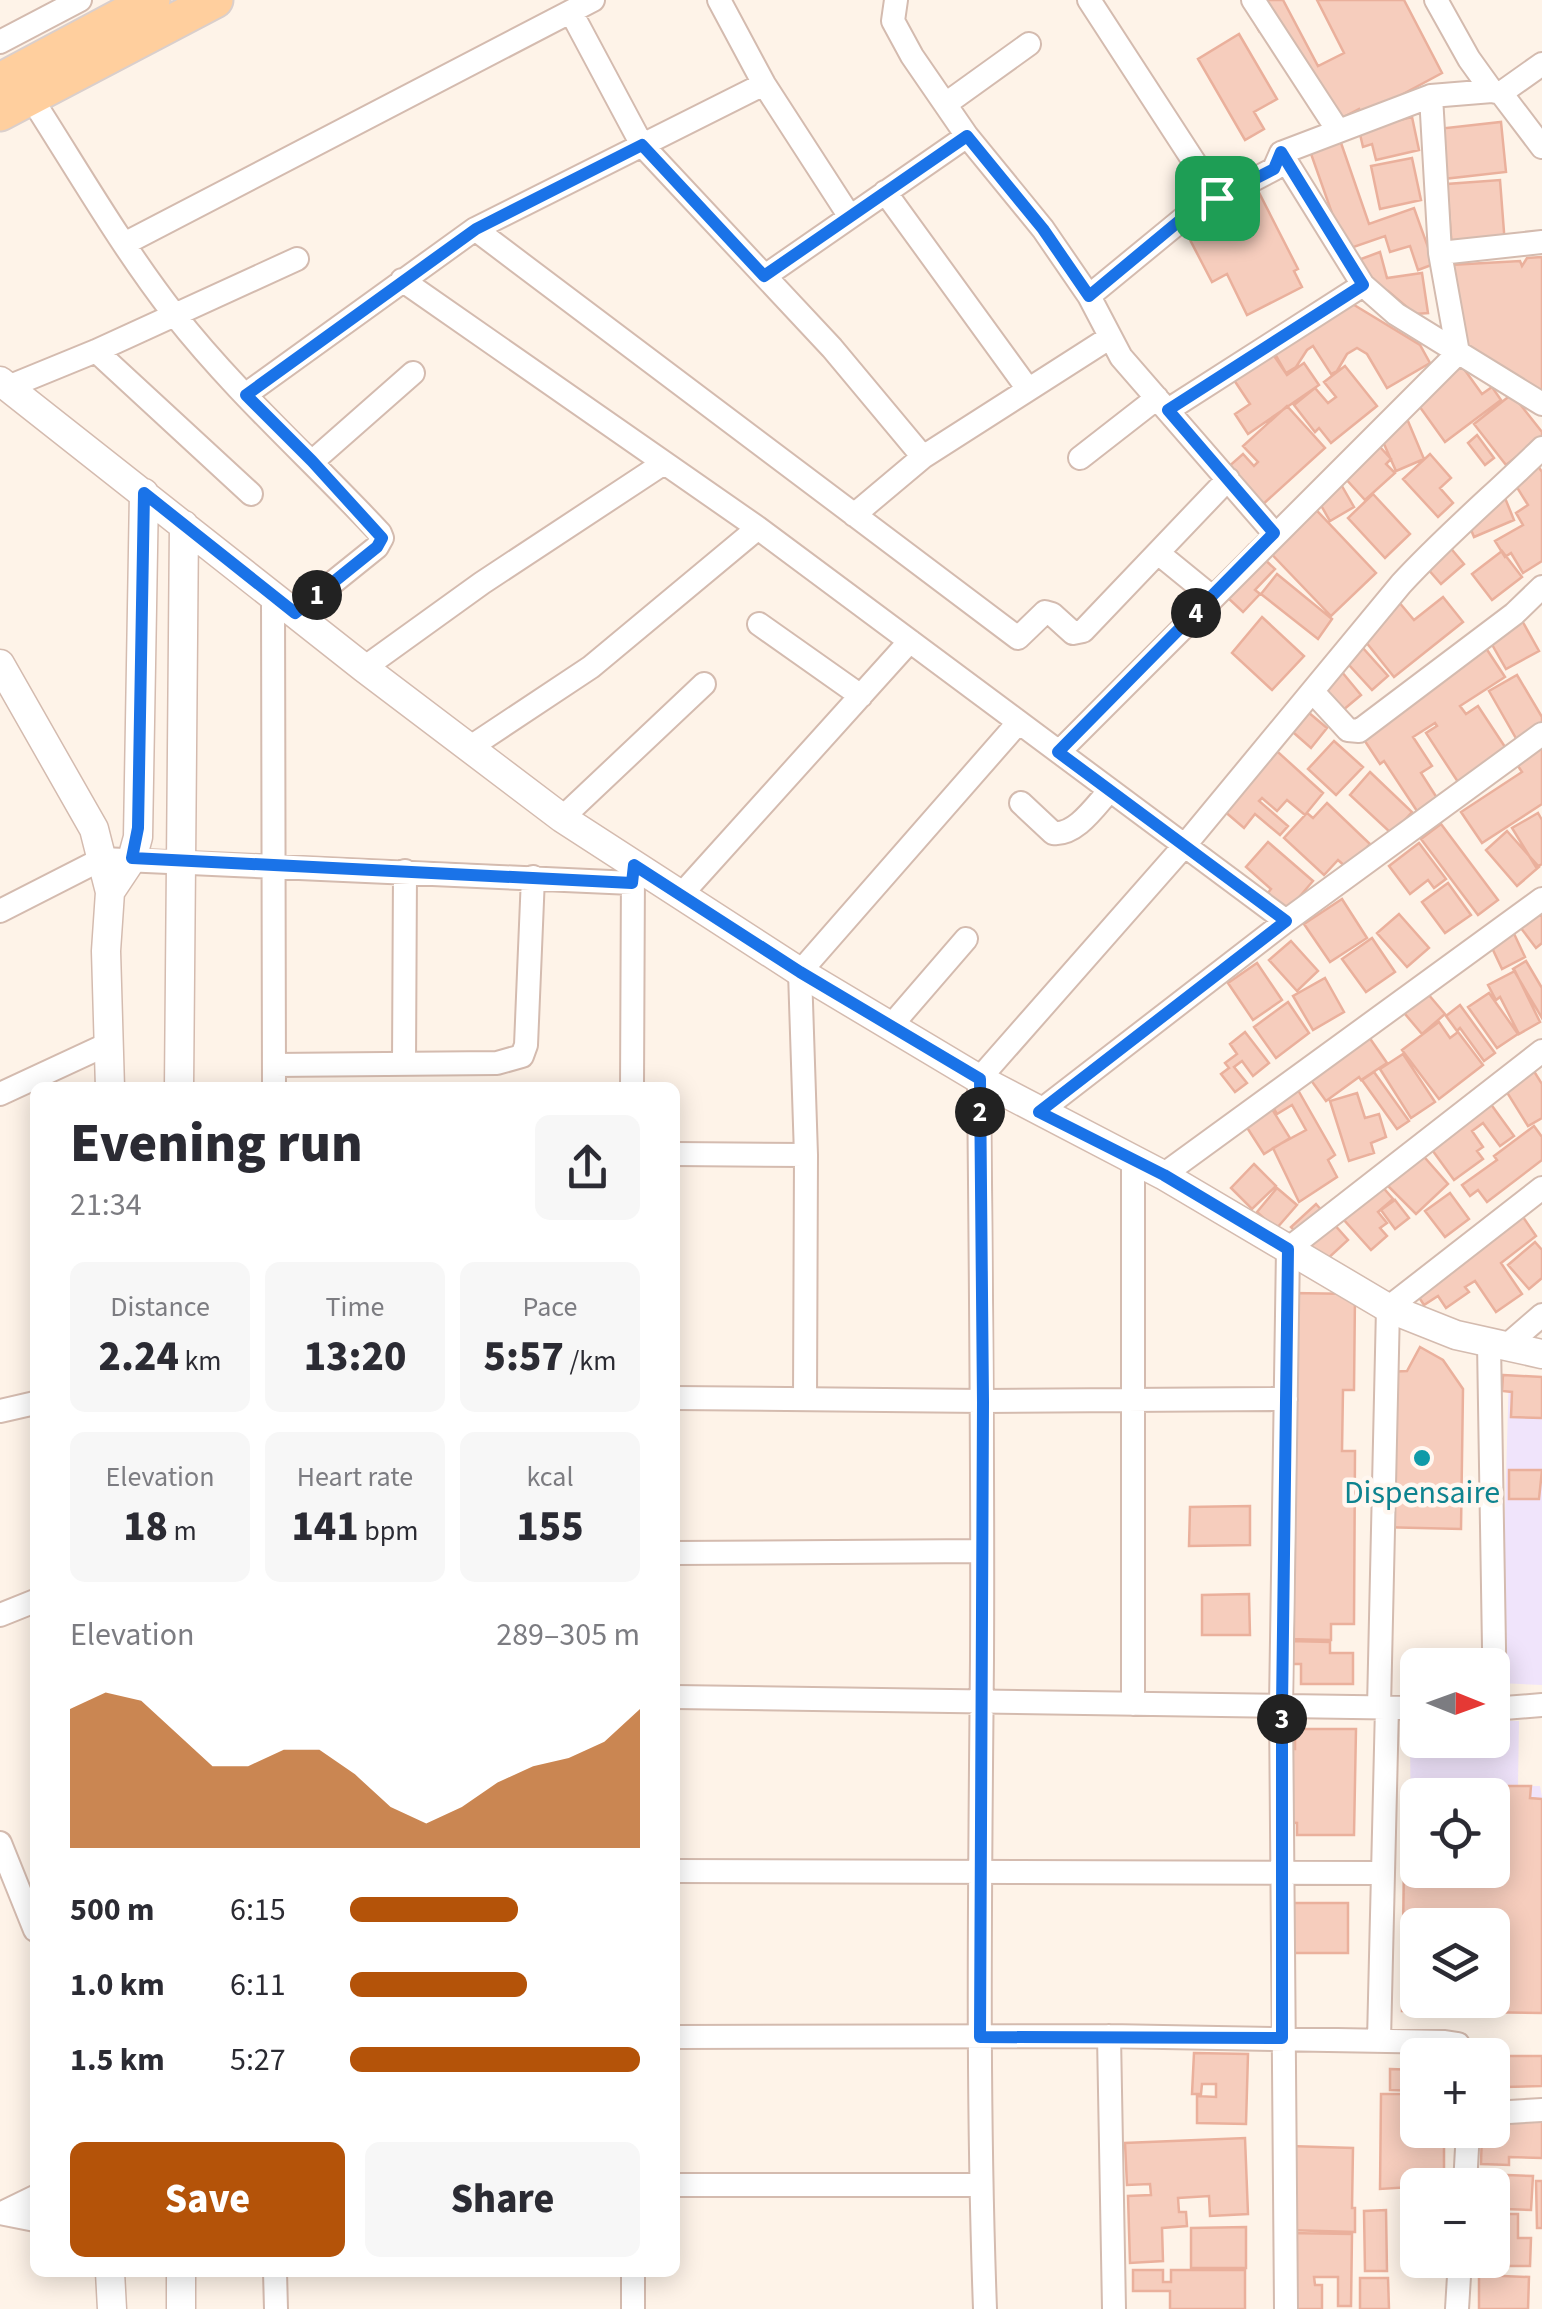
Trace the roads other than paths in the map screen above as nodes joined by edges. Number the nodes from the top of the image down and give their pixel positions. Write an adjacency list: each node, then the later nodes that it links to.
1 (80, 0): 10 (street)
2 (152, 0): 18 (main road)
3 (215, 0): 18 (main road)
4 (593, 0): 11 (street)
5 (720, 0): 15 (street)
6 (896, 0): 19 (street)
7 (1089, 0): 26 (street)
8 (1252, 0): 20 (street)
9 (1441, 2): 16 (street)
10 (40, 9): 12 (street)
11 (571, 12): 22 (street); 30 (street)
12 (0, 42)
13 (1029, 44): 19 (street)
14 (1542, 64): 16 (street)
15 (764, 84): 22 (street); 27 (street)
16 (1496, 92): 17 (street); 23 (street)
17 (1431, 96): 20 (street); 31 (street)
18 (10, 97): 30 (street)
19 (947, 104): 21 (street)
20 (1337, 130): 24 (street)
21 (967, 136): 25 (street); 36 (street)
22 (642, 145): 28 (street); 33 (street)
23 (1542, 147)
24 (1281, 152): 26 (street); 35 (street)
25 (885, 192): 27 (street); 43 (street)
26 (1217, 198): 36 (street)
27 (850, 217): 33 (street)
28 (476, 229): 34 (street); 55 (street)
29 (1542, 242): 31 (street)
30 (124, 244): 37 (street)
31 (1440, 253): 40 (street)
32 (297, 259): 37 (street)
33 (764, 276): 48 (street)
34 (402, 280): 44 (street); 51 (street)
35 (1363, 285): 40 (street); 45 (street)
36 (1089, 296): 38 (street)
37 (175, 315): 39 (street); 44 (street)
38 (1109, 338): 43 (street); 45 (street)
39 (96, 351): 42 (street); 54 (street)
40 (1458, 353): 46 (street); 58 (street)
41 (413, 372): 50 (street)
42 (4, 384): 53 (street)
43 (1028, 388): 48 (street)
44 (246, 395): 50 (street)
45 (1163, 404): 49 (street); 52 (street)
46 (1542, 404)
47 (1542, 448): 68 (street)
48 (923, 458): 55 (street)
49 (1080, 458)
50 (312, 461): 62 (street)
51 (664, 463): 57 (street); 66 (street)
52 (1228, 480): 58 (street); 59 (street)
53 (144, 493): 56 (street); 78 (street)
54 (251, 494)
55 (854, 515): 59 (street)
56 (184, 525): 62 (street); 80 (street)
57 (758, 528): 64 (street); 72 (street)
58 (1274, 533): 61 (street)
59 (1158, 553): 61 (street)
60 (1542, 586): 68 (street)
61 (1212, 596): 73 (street)
62 (284, 604): 66 (street); 81 (street)
63 (758, 624): 69 (street)
64 (910, 642): 69 (street); 70 (street)
65 (0, 664): 79 (street)
66 (364, 668): 72 (street)
67 (704, 684): 76 (street)
68 (1313, 692): 77 (street)
69 (861, 696): 86 (street)
70 (1018, 723): 73 (street); 91 (street)
71 (1542, 734): 89 (street)
72 (469, 748): 76 (street)
73 (1058, 752): 74 (street)
74 (1110, 790): 75 (street); 77 (street)
75 (1021, 803)
76 (562, 818): 83 (street)
77 (1185, 845): 89 (street); 97 (street)
78 (132, 858): 79 (street); 80 (street); 85 (street)
79 (102, 859): 85 (street); 88 (street)
80 (179, 861): 81 (street); 99 (street)
81 (274, 865): 82 (street); 96 (street)
82 (405, 871): 84 (street); 95 (street)
83 (633, 874): 84 (street); 86 (street); 100 (street)
84 (533, 877): 95 (street)
85 (110, 892): 93 (street)
86 (680, 896): 91 (street)
87 (1542, 900): 106 (street)
88 (0, 911)
89 (1286, 921): 102 (street)
90 (966, 939): 92 (street)
91 (800, 972): 92 (street); 104 (street)
92 (890, 1027): 97 (street)
93 (110, 1043): 98 (street); 101 (street)
94 (1542, 1051): 108 (street)
95 (404, 1064): 96 (street)
96 (274, 1076)
97 (980, 1079): 102 (street); 117 (street)
98 (110, 1082)
99 (179, 1082)
100 (632, 1082)
101 (0, 1094)
102 (1039, 1112): 105 (street)
103 (680, 1154): 104 (street)
104 (806, 1155): 116 (street)
105 (1133, 1160): 106 (street); 114 (street)
106 (1164, 1175): 108 (street)
107 (1542, 1188): 109 (street)
108 (1288, 1249): 109 (street); 115 (street)
109 (1388, 1308): 111 (street); 130 (street)
110 (1542, 1315): 111 (street)
111 (1497, 1345): 112 (street); 124 (street)
112 (1542, 1354)
113 (680, 1398): 116 (street)
114 (1133, 1399): 115 (street); 117 (street); 127 (street)
115 (1286, 1399): 129 (street)
116 (805, 1400): 117 (street)
117 (983, 1402): 120 (street)
118 (30, 1404): 119 (street)
119 (1, 1408)
120 (982, 1550): 121 (street); 126 (street)
121 (680, 1553)
122 (30, 1603): 123 (street)
123 (0, 1615)
124 (1495, 1648)
125 (680, 1697): 126 (street)
126 (981, 1702): 127 (street); 134 (street)
127 (1133, 1704): 129 (street)
128 (1542, 1704): 132 (street)
129 (1282, 1706): 130 (street); 136 (street)
130 (1383, 1707): 131 (street); 137 (street)
131 (1400, 1707)
132 (1510, 1707)
133 (0, 1843): 138 (street)
134 (978, 1870): 135 (street); 136 (street); 141 (street)
135 (680, 1871)
136 (1281, 1872): 137 (street); 142 (street)
137 (1383, 1872): 143 (street)
138 (30, 1902)
139 (1109, 2036): 141 (street); 142 (street); 162 (street)
140 (680, 2037): 141 (street)
141 (980, 2037): 148 (street)
142 (1282, 2038): 143 (street); 163 (street)
143 (1379, 2040): 144 (street)
144 (1400, 2041)
145 (1542, 2110): 146 (street)
146 (1510, 2112)
147 (680, 2185): 148 (street)
148 (980, 2185): 161 (street)
149 (30, 2199): 150 (street)
150 (1, 2213): 151 (street)
151 (30, 2219)
152 (110, 2277): 157 (street)
153 (181, 2277): 158 (street)
154 (275, 2277): 159 (street)
155 (632, 2277): 160 (street)
156 (1459, 2278): 164 (street)
157 (112, 2309)
158 (181, 2309)
159 (276, 2309)
160 (634, 2309)
161 (985, 2309)
162 (1114, 2309)
163 (1286, 2309)
164 (1458, 2309)

